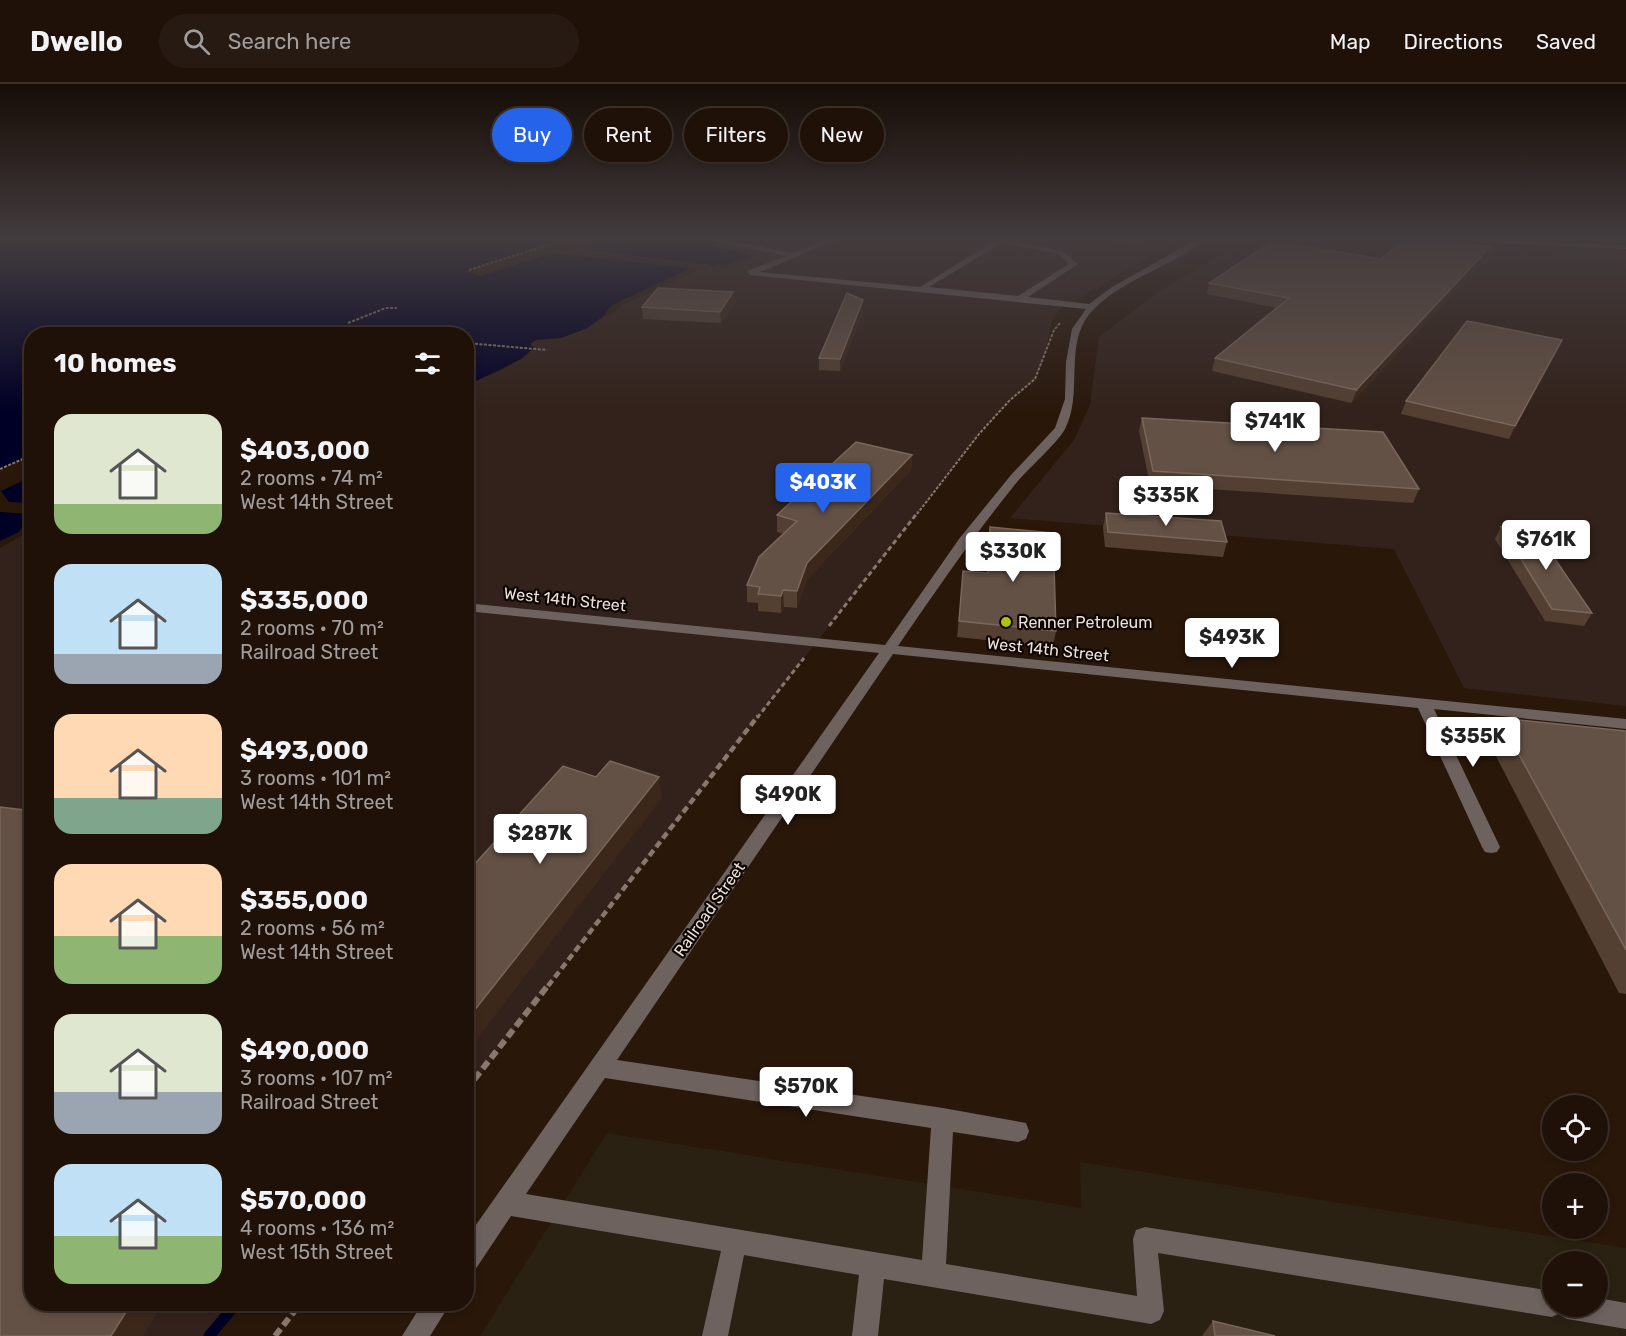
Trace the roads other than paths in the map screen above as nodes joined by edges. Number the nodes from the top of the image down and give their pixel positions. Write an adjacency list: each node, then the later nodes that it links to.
1 (1003, 296): 3 (street)
2 (1105, 296): 4 (street)
3 (1020, 298): 4 (street)
4 (1091, 307): 6 (street, Railroad Street)
5 (474, 608): 6 (street, West 14th Street)
6 (888, 650): 7 (street, West 14th Street); 10 (street, Railroad Street)
7 (1424, 704): 8 (street, West 14th Street); 9 (street)
8 (1626, 724)
9 (1491, 847)
10 (600, 1067): 11 (street); 13 (street, Railroad Street)
11 (943, 1119): 12 (street); 17 (street)
12 (1018, 1131)
13 (506, 1203): 14 (street); 15 (street, Railroad Street)
14 (735, 1241): 16 (street); 23 (street)
15 (474, 1249)
16 (873, 1264): 17 (street); 24 (street)
17 (933, 1274): 18 (street)
18 (1542, 1302)
19 (432, 1311): 22 (street)
20 (1608, 1313): 21 (street)
21 (1626, 1316)
22 (415, 1336)
23 (715, 1336)
24 (865, 1336)

